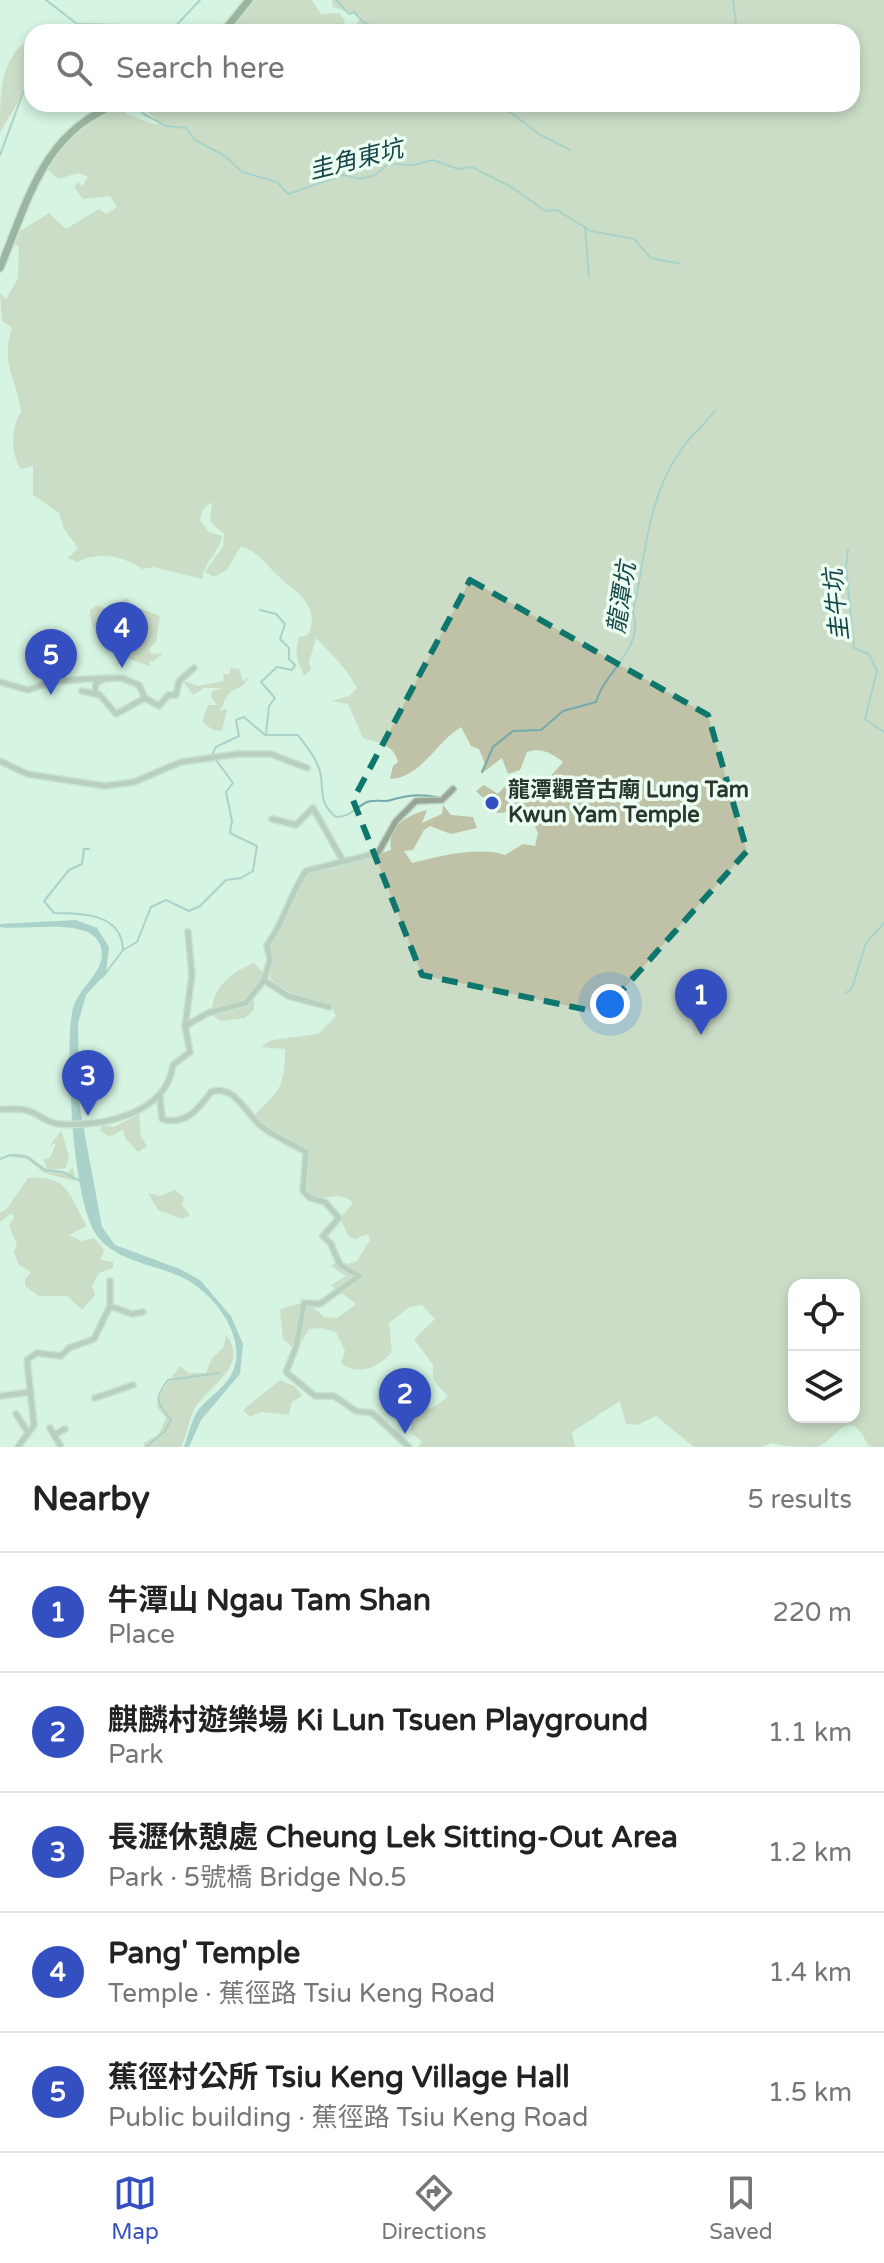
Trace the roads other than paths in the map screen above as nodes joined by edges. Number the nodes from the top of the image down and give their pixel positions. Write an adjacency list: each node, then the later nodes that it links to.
1 (249, 0): 2 (main road)
2 (230, 24)
3 (101, 112): 4 (main road)
4 (0, 268)
5 (194, 668): 10 (street)
6 (106, 678): 7 (street); 9 (street); 10 (street)
7 (0, 682)
8 (82, 691): 9 (street)
9 (95, 693): 10 (street)
10 (144, 694)
11 (0, 761): 12 (street)
12 (307, 768)
13 (453, 789): 15 (street)
14 (272, 819): 15 (street)
15 (343, 861): 17 (street)
16 (188, 932): 19 (street)
17 (264, 980): 18 (street); 19 (street)
18 (329, 1007)
19 (185, 1026): 20 (street)
20 (160, 1097): 21 (street); 36 (street)
21 (0, 1109)
22 (110, 1281): 23 (street)
23 (110, 1306): 24 (street); 26 (street)
24 (143, 1312)
25 (133, 1385): 28 (street)
26 (31, 1392): 27 (street); 32 (street)
27 (0, 1396)
28 (95, 1398)
29 (16, 1414): 32 (street)
30 (50, 1428): 33 (street)
31 (65, 1429): 33 (street)
32 (27, 1431): 35 (street)
33 (54, 1435): 34 (street)
34 (60, 1445)
35 (18, 1447)
36 (409, 1447)

